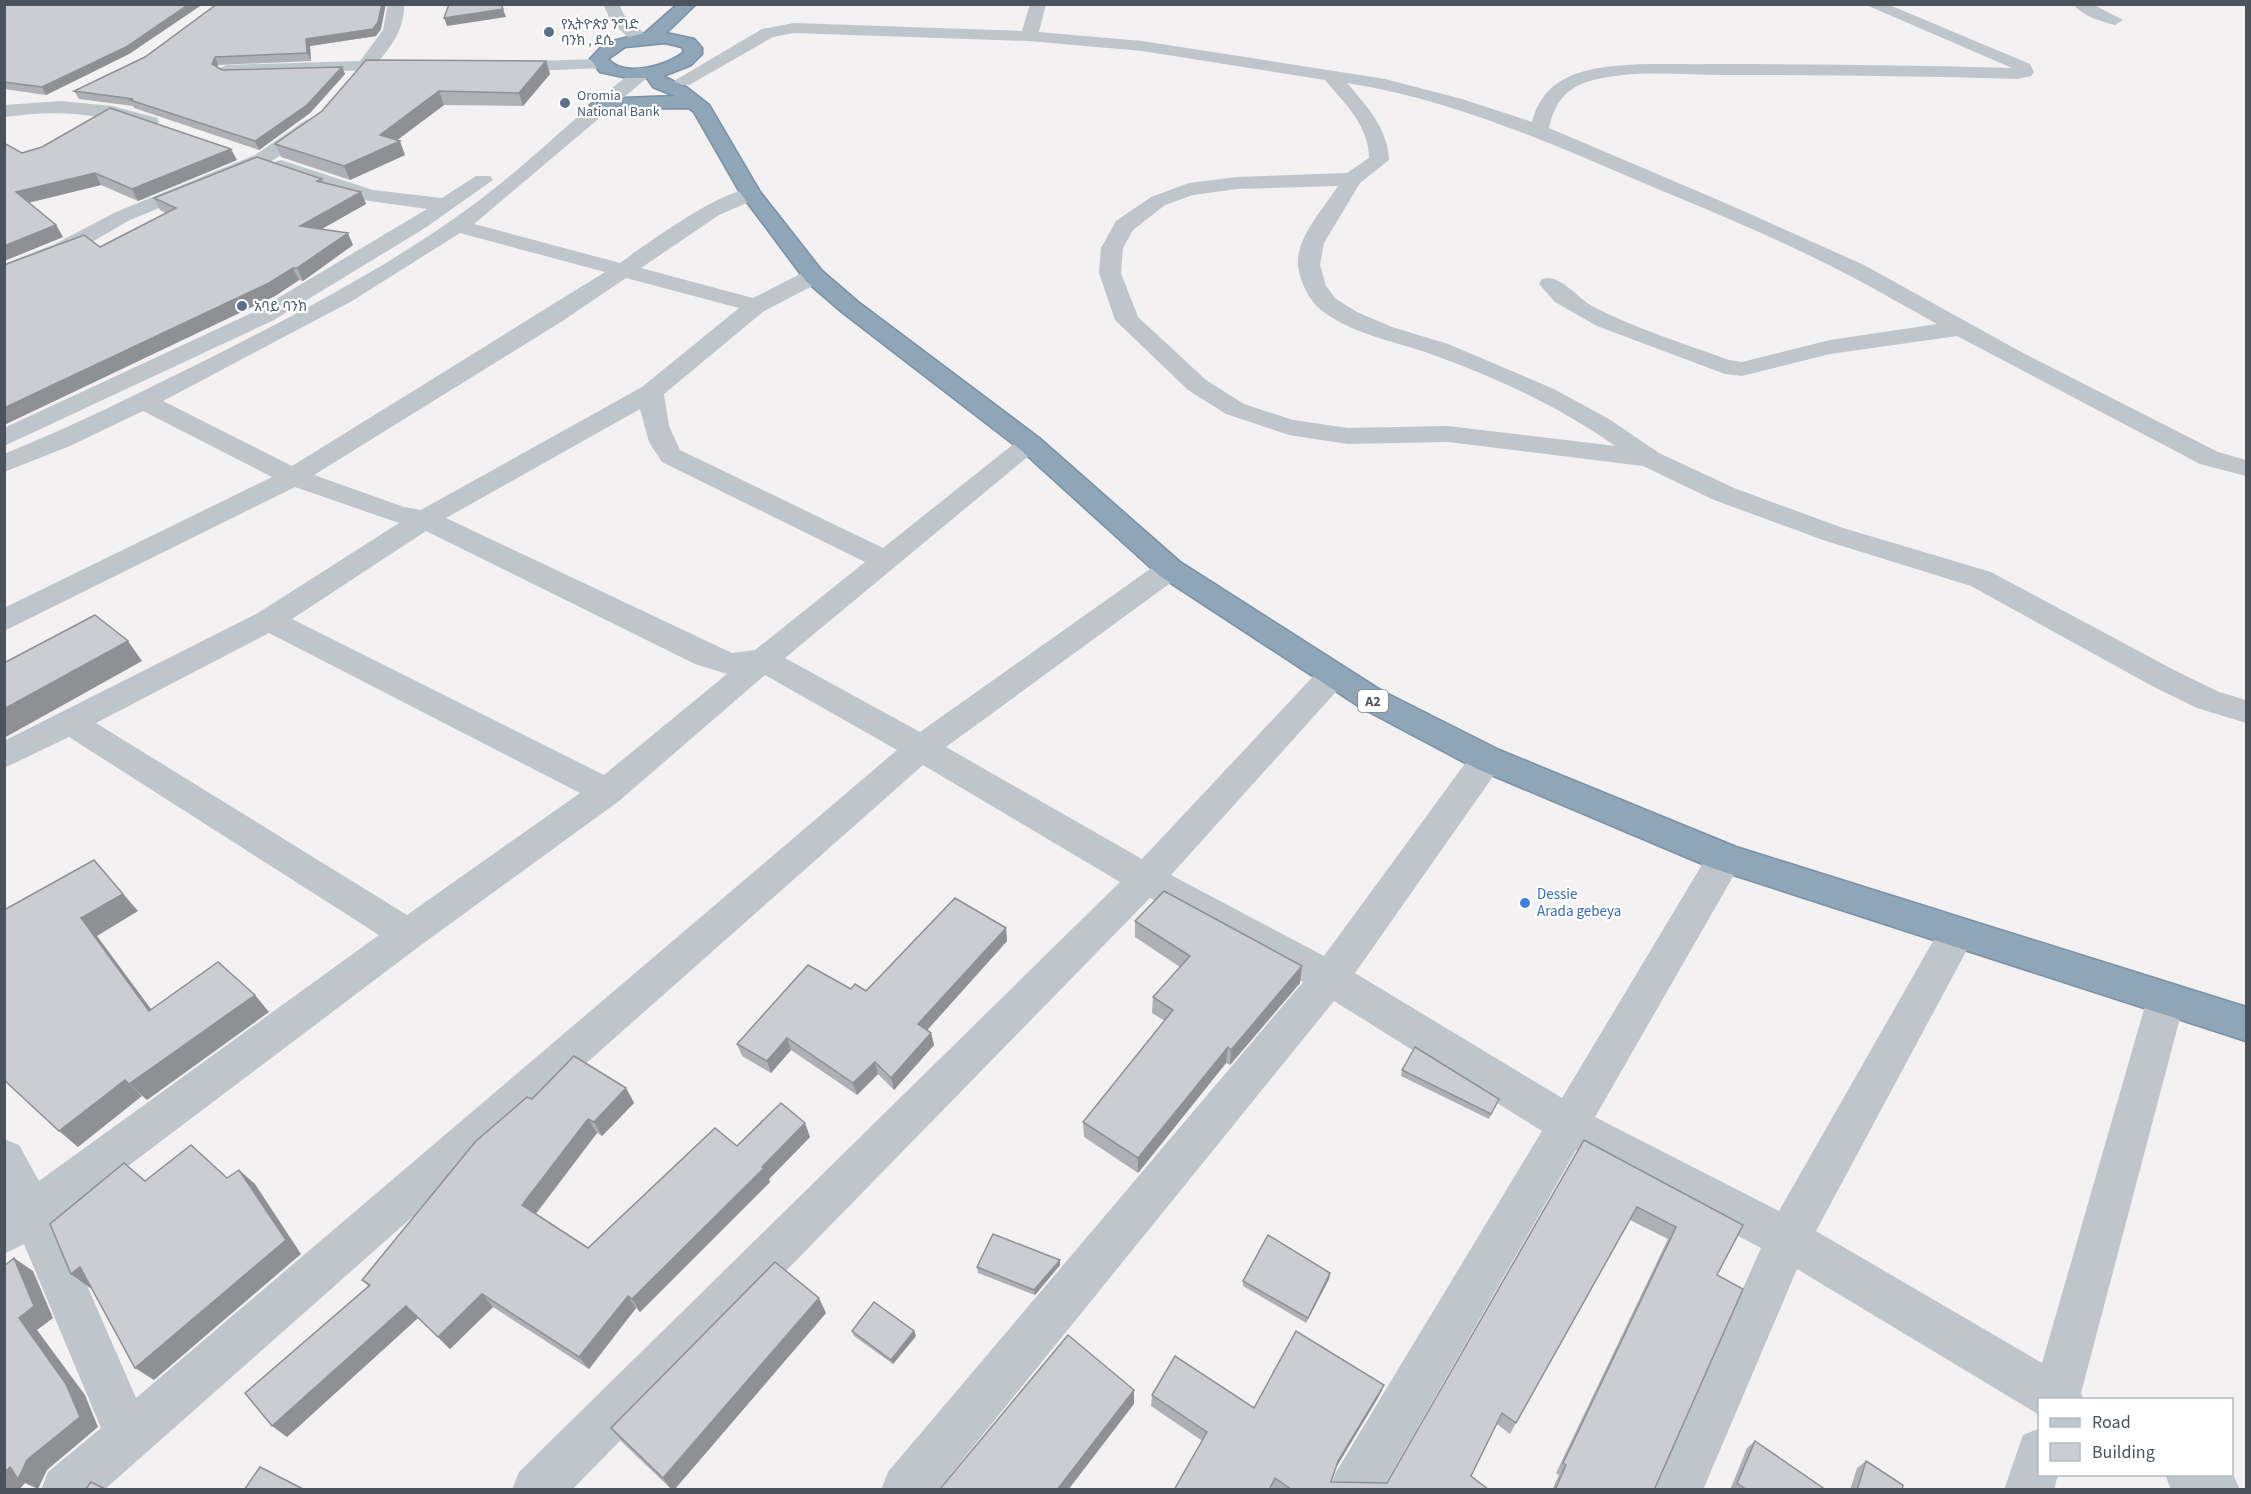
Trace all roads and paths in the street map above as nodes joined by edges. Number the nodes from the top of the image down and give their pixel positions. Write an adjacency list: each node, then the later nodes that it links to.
1 (396, 4): 12 (street)
2 (1038, 4): 8 (street)
3 (1872, 4): 26 (street)
4 (2081, 4): 7 (street)
5 (686, 6): 9 (highway); 10 (highway)
6 (614, 11): 9 (street); 11 (street)
7 (2115, 20)
8 (1029, 36): 17 (street); 19 (street)
9 (645, 38): 10 (highway); 11 (highway)
10 (688, 43): 19 (highway)
11 (604, 60): 14 (street); 16 (highway, A2); 21 (street)
12 (365, 66): 13 (street); 15 (street); 18 (street)
13 (389, 66)
14 (484, 67)
15 (226, 70)
16 (647, 73): 19 (highway, A2); 19 (highway, A2); 21 (street)
17 (1330, 75): 26 (street); 29 (street)
18 (350, 84)
19 (683, 85): 21 (highway); 30 (highway, A2)
20 (90, 88): 22 (street)
21 (594, 92): 31 (street); 32 (street)
22 (44, 105): 24 (street); 25 (street)
23 (327, 110): 28 (street)
24 (5, 112)
25 (163, 127)
26 (1539, 131): 38 (street)
27 (229, 148): 28 (street)
28 (262, 159): 31 (street); 34 (street)
29 (1352, 179): 43 (street); 43 (street)
30 (751, 194): 33 (street); 35 (highway, A2)
31 (448, 205): 41 (street)
32 (457, 226): 33 (street); 40 (street)
33 (622, 271): 37 (street); 46 (street)
34 (4, 272)
35 (814, 276): 37 (street); 42 (highway, A2)
36 (1550, 284): 38 (street)
37 (756, 306): 39 (street)
38 (1960, 328): 45 (street)
39 (651, 392): 47 (street); 48 (street)
40 (144, 401): 44 (street); 46 (street)
41 (4, 438)
42 (1030, 444): 48 (street); 49 (highway, A2)
43 (1650, 459): 54 (street)
44 (4, 464)
45 (2247, 468)
46 (293, 477): 47 (street); 51 (street)
47 (425, 519): 50 (street); 52 (street)
48 (886, 561): 52 (street)
49 (1170, 569): 53 (highway, A2); 56 (street)
50 (269, 620): 55 (street); 59 (street)
51 (4, 621)
52 (763, 660): 56 (street); 59 (street)
53 (1332, 676): 58 (highway, A2); 61 (street)
54 (2247, 712)
55 (71, 723): 57 (street); 63 (street)
56 (921, 748): 61 (street); 73 (street)
57 (4, 756)
58 (1487, 759): 60 (highway, A2); 64 (street)
59 (607, 792): 63 (street)
60 (1725, 858): 62 (highway, A2); 67 (street)
61 (1146, 879): 64 (street); 77 (street)
62 (1956, 933): 65 (highway, A2); 70 (street)
63 (408, 934): 69 (street)
64 (1330, 978): 67 (street); 78 (street)
65 (2166, 999): 66 (highway, A2); 72 (street)
66 (2247, 1024)
67 (1568, 1124): 70 (street); 79 (street)
68 (4, 1159): 69 (street)
69 (19, 1223): 73 (street)
70 (1788, 1239): 71 (street); 80 (street)
71 (2055, 1398)
72 (2057, 1398)
73 (129, 1437): 76 (street)
74 (2038, 1459): 81 (street)
75 (2192, 1476): 82 (street)
76 (66, 1490)
77 (537, 1490)
78 (906, 1490)
79 (1354, 1490)
80 (1678, 1490)
81 (2029, 1490)
82 (2215, 1490)

